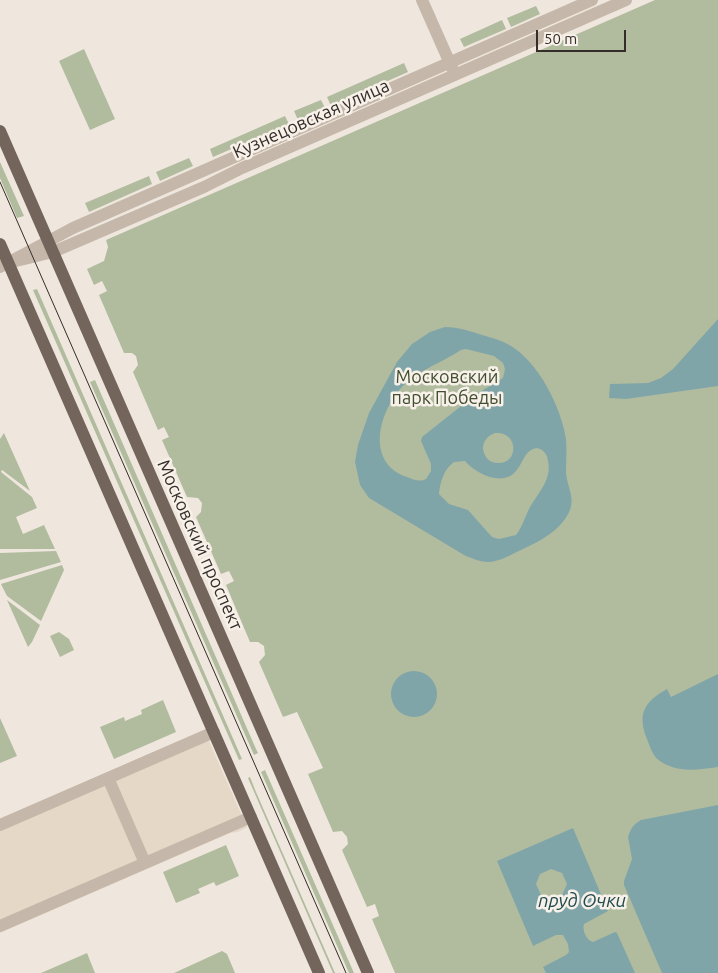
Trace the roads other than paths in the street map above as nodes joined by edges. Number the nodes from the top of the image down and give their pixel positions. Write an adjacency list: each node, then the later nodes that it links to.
1 (422, 0): 4 (street)
2 (592, 0): 4 (street, Кузнецовская улица)
3 (626, 0): 5 (street, Кузнецовская улица)
4 (449, 62): 5 (street); 7 (street, Кузнецовская улица)
5 (454, 75): 9 (street, Кузнецовская улица)
6 (0, 132): 7 (main road, Московский проспект)
7 (48, 240): 9 (main road, Московский проспект); 10 (street, Кузнецовская улица)
8 (0, 244): 10 (main road)
9 (53, 252): 10 (street, Кузнецовская улица); 18 (main road, Московский проспект)
10 (4, 265): 11 (main road)
11 (214, 732): 12 (street); 13 (main road)
12 (108, 778): 14 (street); 15 (street)
13 (251, 817): 15 (street); 17 (main road)
14 (0, 825)
15 (145, 863): 16 (street)
16 (0, 926)
17 (319, 973)
18 (368, 973)

